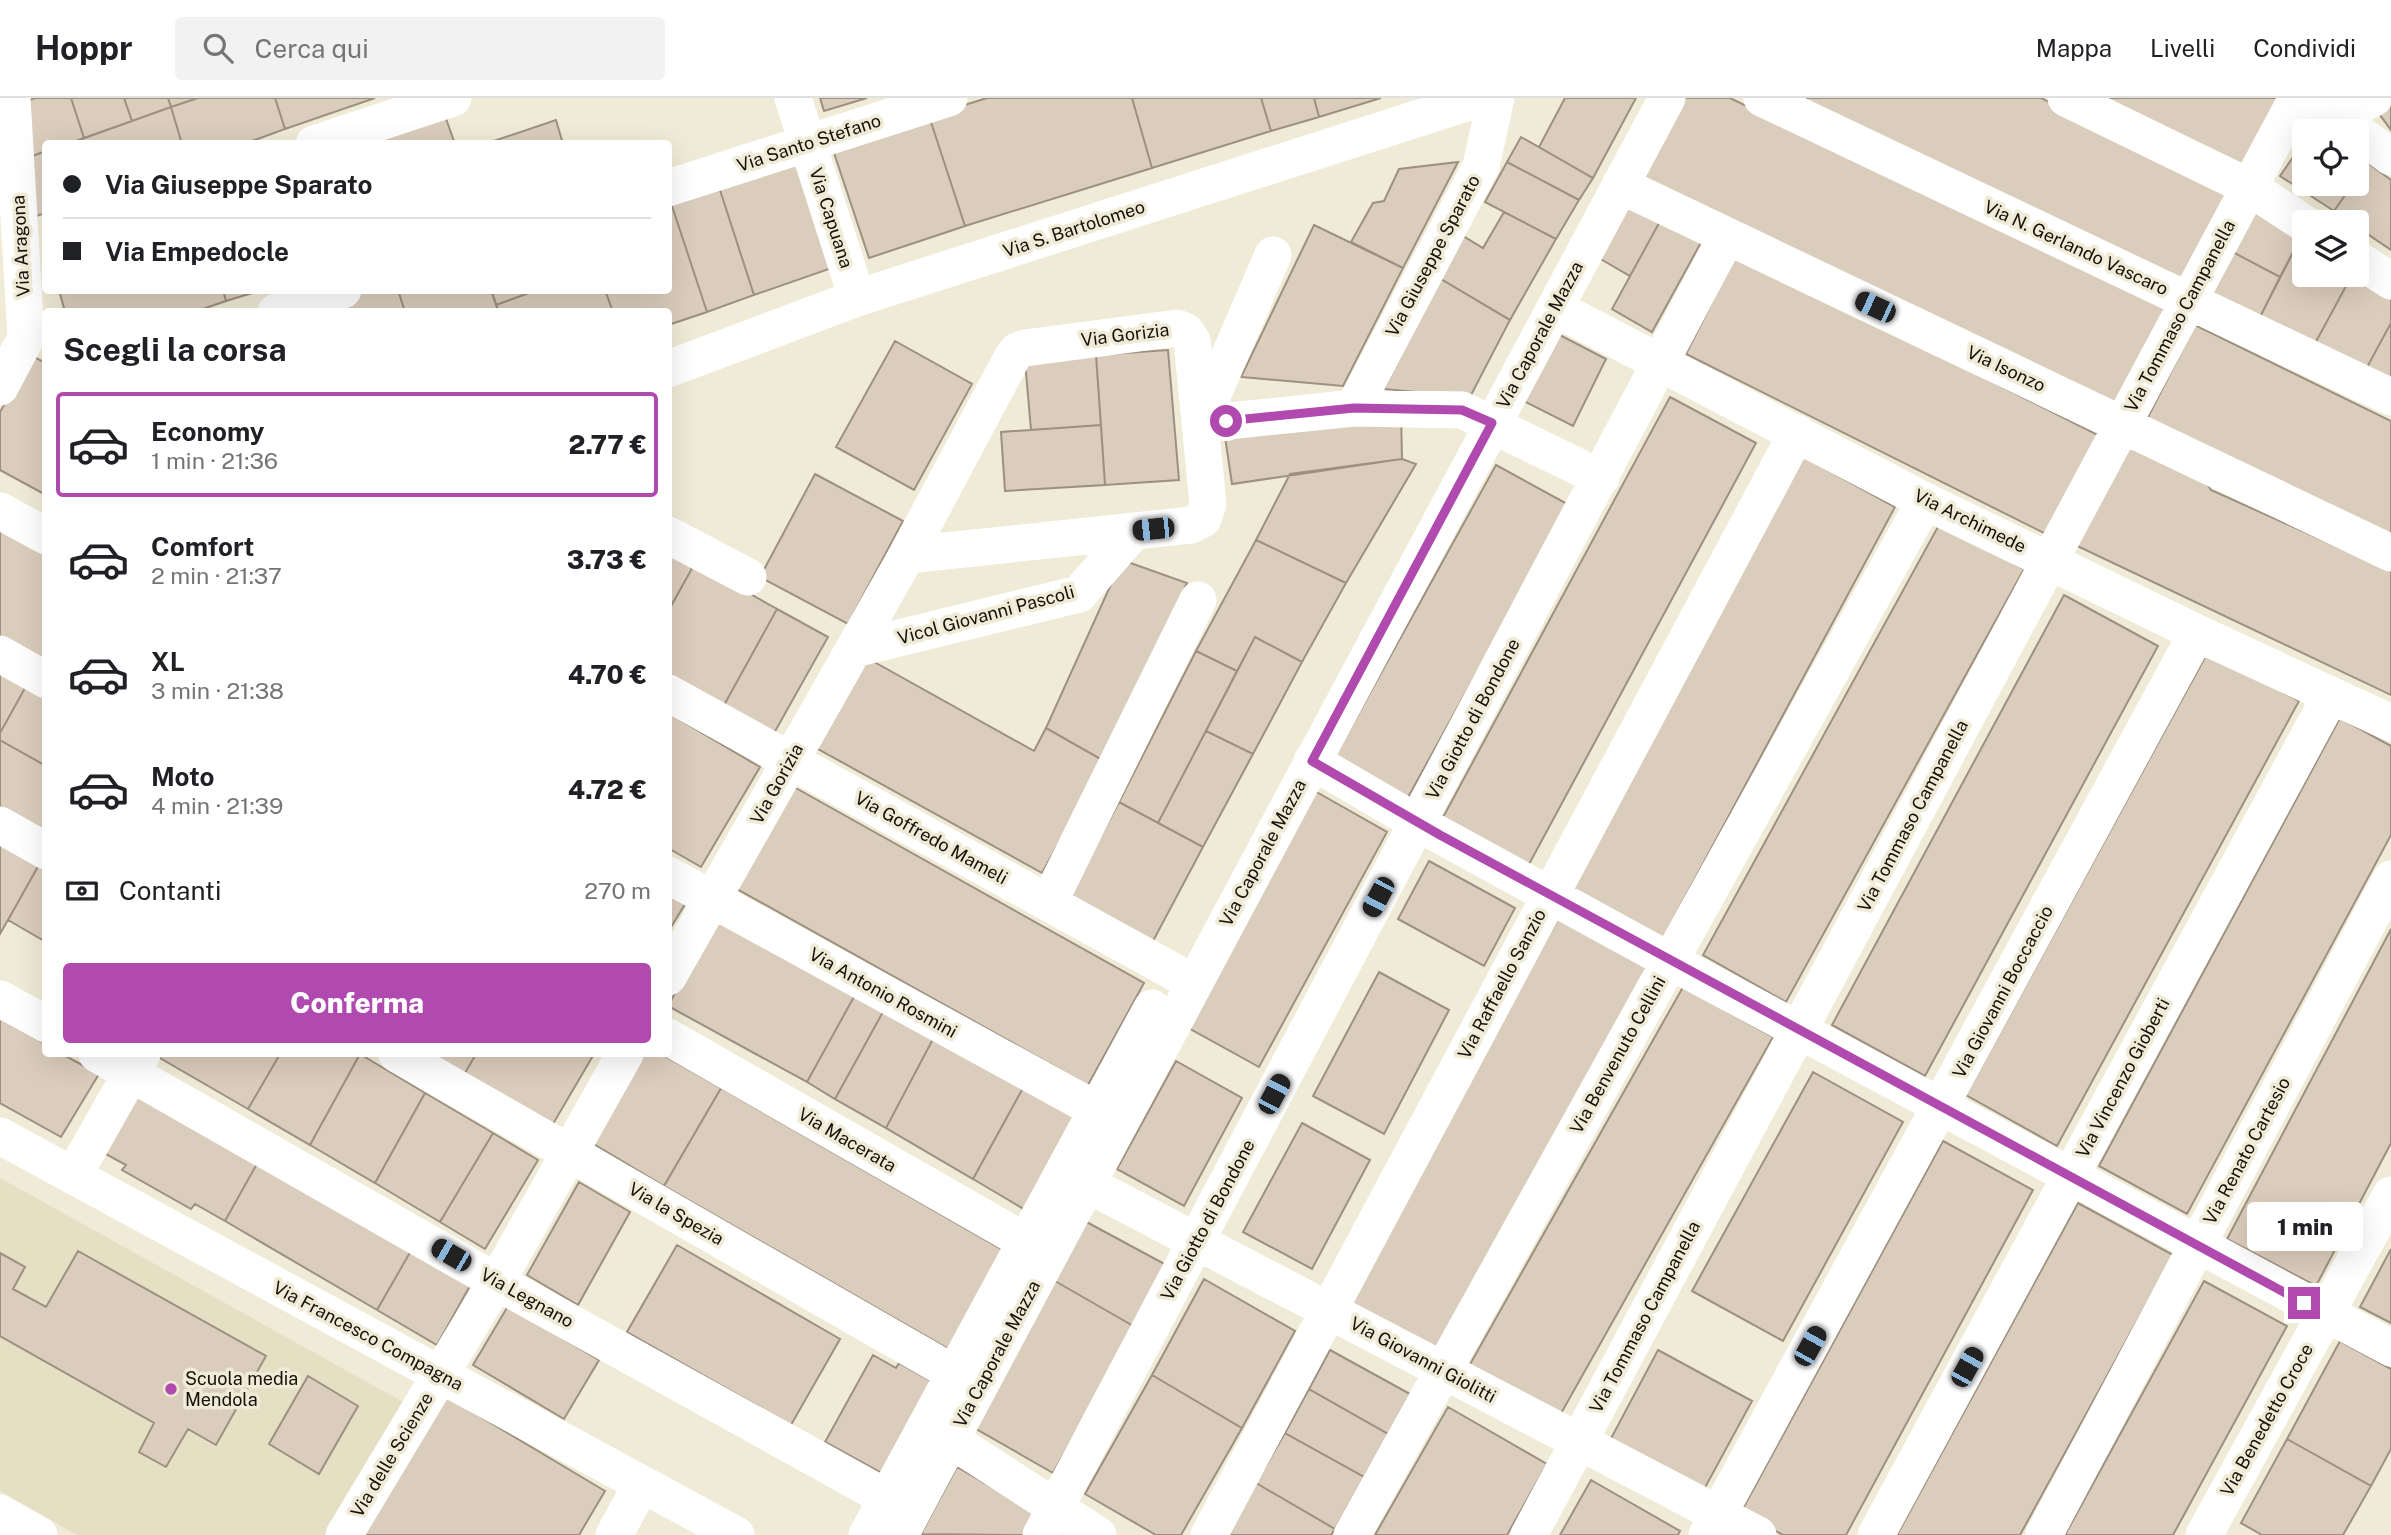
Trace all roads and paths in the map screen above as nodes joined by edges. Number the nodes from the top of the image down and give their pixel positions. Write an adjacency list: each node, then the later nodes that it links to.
1 (12, 98): 21 (street, Via Aragona)
2 (453, 98): 13 (street)
3 (793, 98): 15 (street, Via Capuana)
4 (949, 98): 15 (street, Via Santo Stefano)
5 (1482, 98): 27 (street, Via S. Bartolomeo)
6 (1496, 98): 36 (street, Via Giuseppe Sparato)
7 (1667, 98): 17 (street, Via Caporale Mazza)
8 (1762, 98): 28 (street, Via N. Gerlando Vascaro)
9 (2066, 98): 19 (street)
10 (2297, 98): 19 (street, Via Tommaso Campanella)
11 (2374, 98): 12 (street)
12 (2339, 119)
13 (326, 140)
14 (2369, 141): 16 (street)
15 (807, 144): 18 (street, Via Santo Stefano); 27 (street, Via Capuana)
16 (2391, 157)
17 (1620, 185): 22 (street, Via Isonzo); 30 (street, Via Caporale Mazza)
18 (672, 187)
19 (2249, 187): 20 (street); 28 (street, Via Tommaso Campanella)
20 (2292, 215)
21 (33, 234): 31 (street, Via Aragona)
22 (1727, 236): 32 (street, Via Giotto di Bondone); 39 (street, Via Isonzo)
23 (1273, 255): 38 (street)
24 (2369, 267): 25 (street)
25 (2391, 281)
26 (331, 294): 29 (street)
27 (857, 298): 33 (street, Via S. Bartolomeo)
28 (2188, 301): 35 (street, Via N. Gerlando Vascaro); 39 (street, Via Tommaso Campanella)
29 (288, 308)
30 (1555, 308): 32 (street, Via Archimede); 37 (street, Via Caporale Mazza)
31 (24, 337): 34 (street, Via Aragona)
32 (1660, 363): 40 (street, Via Archimede); 41 (street, Via Giotto di Bondone)
33 (672, 367)
34 (0, 387)
35 (2391, 397)
36 (1354, 408): 37 (street); 38 (street)
37 (1492, 423): 41 (street); 60 (street, Via Caporale Mazza)
38 (1200, 424): 44 (street, Via Gorizia); 48 (street, Via Gorizia)
39 (2122, 424): 47 (street, Via Isonzo); 49 (street, Via Tommaso Campanella)
40 (1797, 433): 42 (street, Via Archimede); 66 (street, Via Raffaello Sanzio)
41 (1601, 478): 61 (street, Via Giotto di Bondone)
42 (1926, 500): 49 (street, Via Archimede); 69 (street, Via Benvenuto Cellini)
43 (0, 511): 45 (street)
44 (1134, 531): 48 (street, Via Gorizia); 53 (street, Vicol Giovanni Pascoli)
45 (42, 534)
46 (672, 537): 50 (street)
47 (2391, 553)
48 (907, 555): 53 (street, Via Gorizia)
49 (2050, 560): 52 (street, Via Archimede); 74 (street, Via Tommaso Campanella)
50 (748, 577)
51 (1198, 600): 68 (street)
52 (2197, 633): 57 (street, Via Archimede); 80 (street, Via Giovanni Boccaccio)
53 (854, 649): 59 (street, Via Gorizia)
54 (0, 654): 55 (street)
55 (42, 678)
56 (672, 695): 59 (street, Via Goffredo Mameli)
57 (2331, 695): 58 (street, Via Archimede); 84 (street, Via Vincenzo Gioberti)
58 (2391, 723)
59 (790, 760): 67 (street, Via Gorizia); 68 (street, Via Goffredo Mameli)
60 (1312, 761): 61 (street); 71 (street, Via Caporale Mazza)
61 (1418, 823): 66 (street); 88 (street, Via Giotto di Bondone)
62 (0, 825): 63 (street)
63 (42, 849)
64 (672, 877): 67 (street, Via Antonio Rosmini)
65 (2391, 879): 90 (street, Via Renato Cartesio)
66 (1550, 895): 69 (street); 92 (street, Via Raffaello Sanzio)
67 (712, 899): 70 (street, Via Gorizia); 81 (street, Via Antonio Rosmini)
68 (1049, 902): 71 (street, Via Goffredo Mameli)
69 (1670, 961): 74 (street); 95 (street, Via Benvenuto Cellini)
70 (672, 970)
71 (1183, 977): 81 (street, Via Caporale Mazza); 86 (street, Via Caporale Mazza)
72 (0, 999): 73 (street)
73 (42, 1022)
74 (1799, 1030): 80 (street); 99 (street, Via Tommaso Campanella)
75 (672, 1039): 89 (street, Via Macerata)
76 (110, 1057): 79 (street, Via Legnano)
77 (402, 1057): 83 (street, Via la Spezia)
78 (623, 1057): 83 (street)
79 (137, 1063): 85 (street); 91 (street, Via Legnano)
80 (1941, 1107): 84 (street); 104 (street, Via Giovanni Boccaccio)
81 (1097, 1110): 89 (street, Via Caporale Mazza)
82 (0, 1136): 85 (street, Via Francesco Compagna)
83 (570, 1153): 91 (street); 96 (street, Via la Spezia)
84 (2071, 1175): 90 (street); 117 (street, Via Vincenzo Gioberti)
85 (73, 1176): 97 (street, Via Francesco Compagna)
86 (1087, 1184): 88 (street, Via Giovanni Giolitti); 98 (street, Via Caporale Mazza)
87 (2391, 1195): 93 (street, Via Benedetto Croce)
88 (1196, 1241): 92 (street, Via Giovanni Giolitti); 103 (street, Via Giotto di Bondone)
89 (1026, 1242): 96 (street, Via Caporale Mazza)
90 (2197, 1245): 93 (street); 118 (street, Via Renato Cartesio)
91 (497, 1282): 97 (street); 101 (street, Via Legnano)
92 (1328, 1310): 95 (street, Via Giovanni Giolitti); 113 (street, Via Raffaello Sanzio)
93 (2326, 1314): 94 (street); 105 (street, Via Benedetto Croce)
94 (2391, 1348)
95 (1443, 1371): 99 (street, Via Giovanni Giolitti); 114 (street, Via Benvenuto Cellini)
96 (955, 1374): 101 (street, Via Caporale Mazza)
97 (441, 1375): 100 (street, Via Francesco Compagna); 107 (street, Via delle Scienze)
98 (951, 1440): 103 (street); 111 (street, Via Caporale Mazza)
99 (1579, 1441): 104 (street, Via Giovanni Giolitti); 115 (street, Via Tommaso Campanella)
100 (642, 1484): 108 (street); 109 (street, Via Francesco Compagna)
101 (887, 1498): 110 (street, Via Caporale Mazza)
102 (0, 1513): 106 (street)
103 (1048, 1521): 112 (street)
104 (1713, 1525): 116 (street, Via Giovanni Giolitti)
105 (2213, 1531)
106 (39, 1535)
107 (344, 1535)
108 (614, 1535)
109 (736, 1535)
110 (867, 1535)
111 (900, 1535)
112 (1098, 1535)
113 (1209, 1535)
114 (1352, 1535)
115 (1529, 1535)
116 (1758, 1535)
117 (1876, 1535)
118 (2044, 1535)

